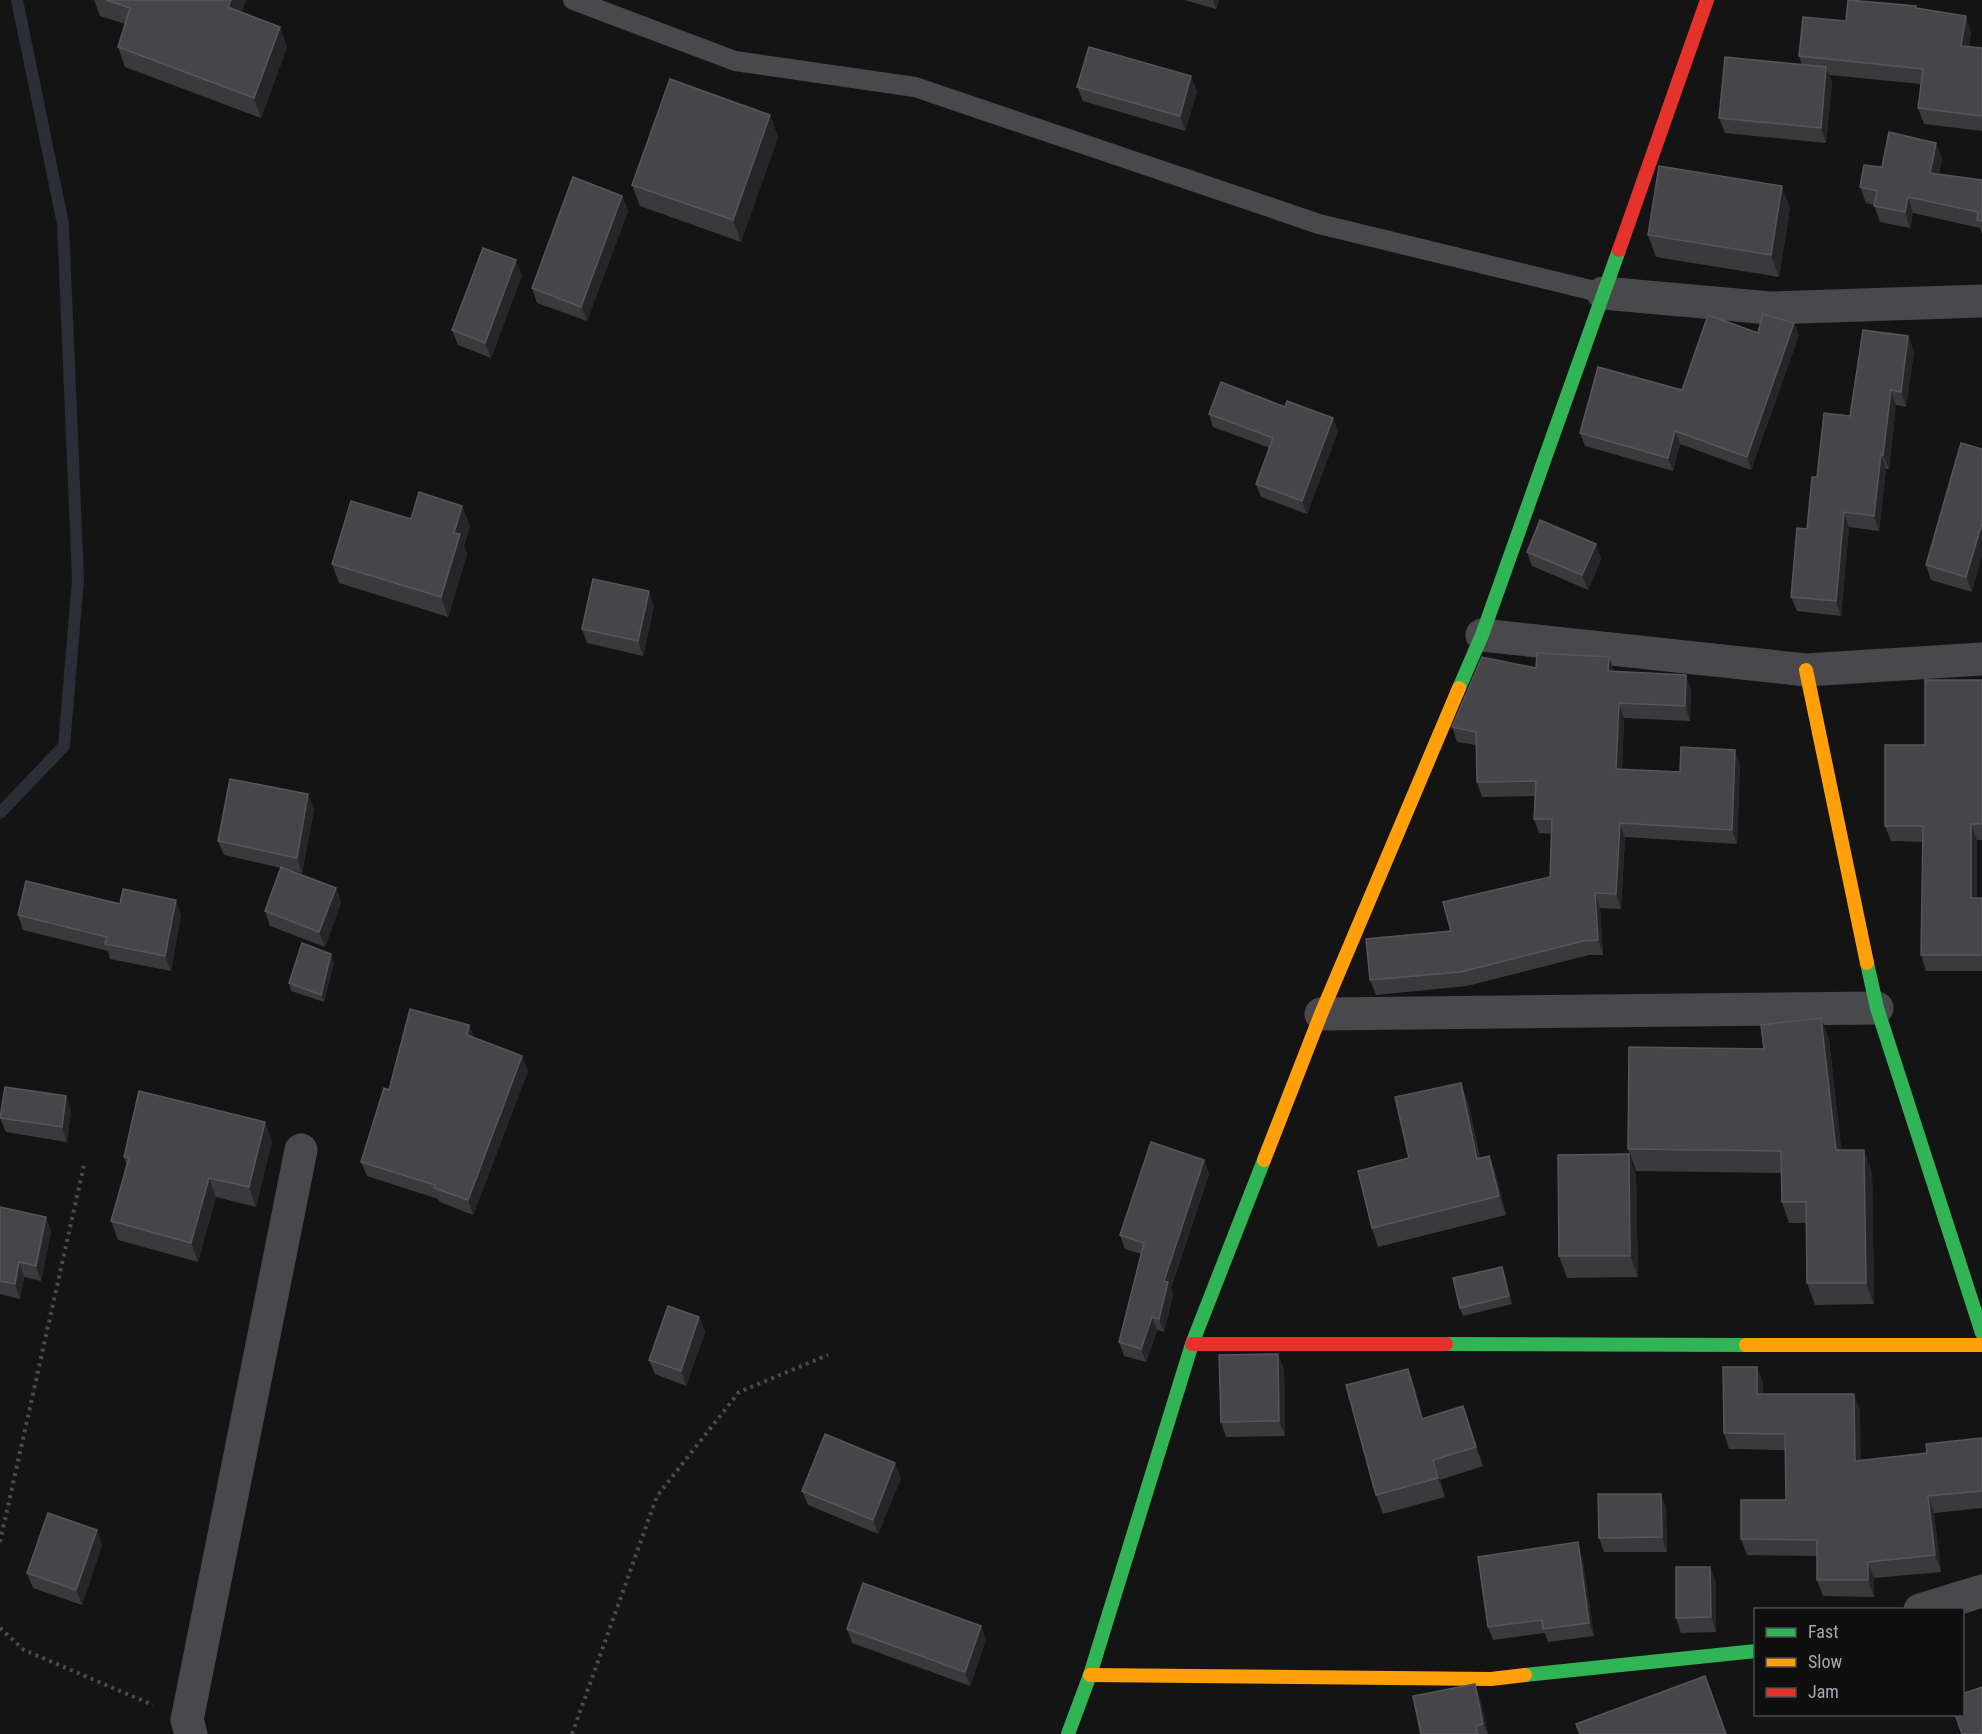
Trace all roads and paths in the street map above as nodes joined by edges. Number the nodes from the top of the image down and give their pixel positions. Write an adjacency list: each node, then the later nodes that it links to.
1 (573, 0): 3 (lane)
2 (1707, 0): 3 (street)
3 (1603, 292): 4 (street); 5 (street)
4 (1982, 301)
5 (1482, 635): 7 (street); 9 (street)
6 (1982, 659): 7 (street)
7 (1806, 670): 8 (street)
8 (1876, 1008): 9 (street); 12 (street)
9 (1320, 1014): 13 (street)
10 (301, 1150): 22 (street)
11 (84, 1165): 16 (path)
12 (1982, 1333)
13 (1192, 1344): 14 (street); 21 (street)
14 (1982, 1345)
15 (828, 1355): 23 (path)
16 (0, 1542)
17 (1982, 1591): 18 (street)
18 (1927, 1608)
19 (0, 1628): 22 (path)
20 (1754, 1651): 21 (street)
21 (1090, 1675): 24 (street)
22 (189, 1727)
23 (572, 1734)
24 (1068, 1734)

